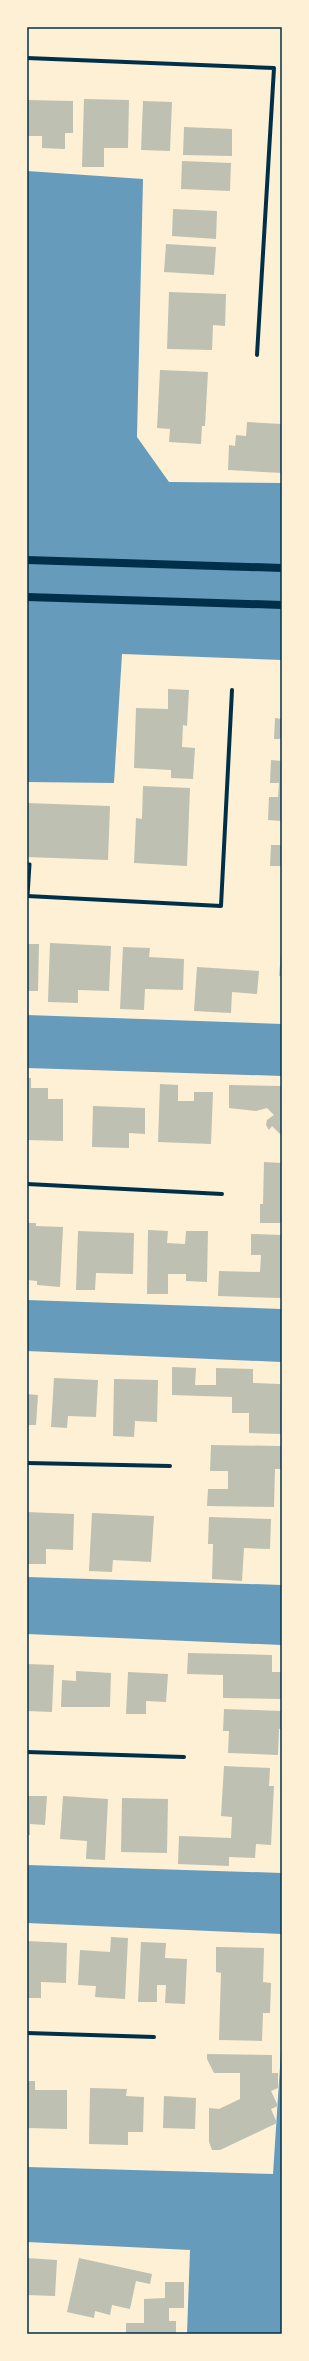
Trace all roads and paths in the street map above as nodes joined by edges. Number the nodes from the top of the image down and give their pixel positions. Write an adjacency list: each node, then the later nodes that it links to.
1 (27, 58): 2 (street)
2 (257, 355)
3 (27, 560): 4 (main road)
4 (282, 568)
5 (27, 597): 6 (main road)
6 (282, 605)
7 (232, 690): 9 (street)
8 (27, 864): 9 (lane)
9 (27, 896)
10 (27, 1184): 11 (street)
11 (222, 1194)
12 (27, 1463): 13 (street)
13 (170, 1466)
14 (27, 1752): 15 (street)
15 (184, 1758)
16 (27, 2033): 17 (street)
17 (154, 2037)

